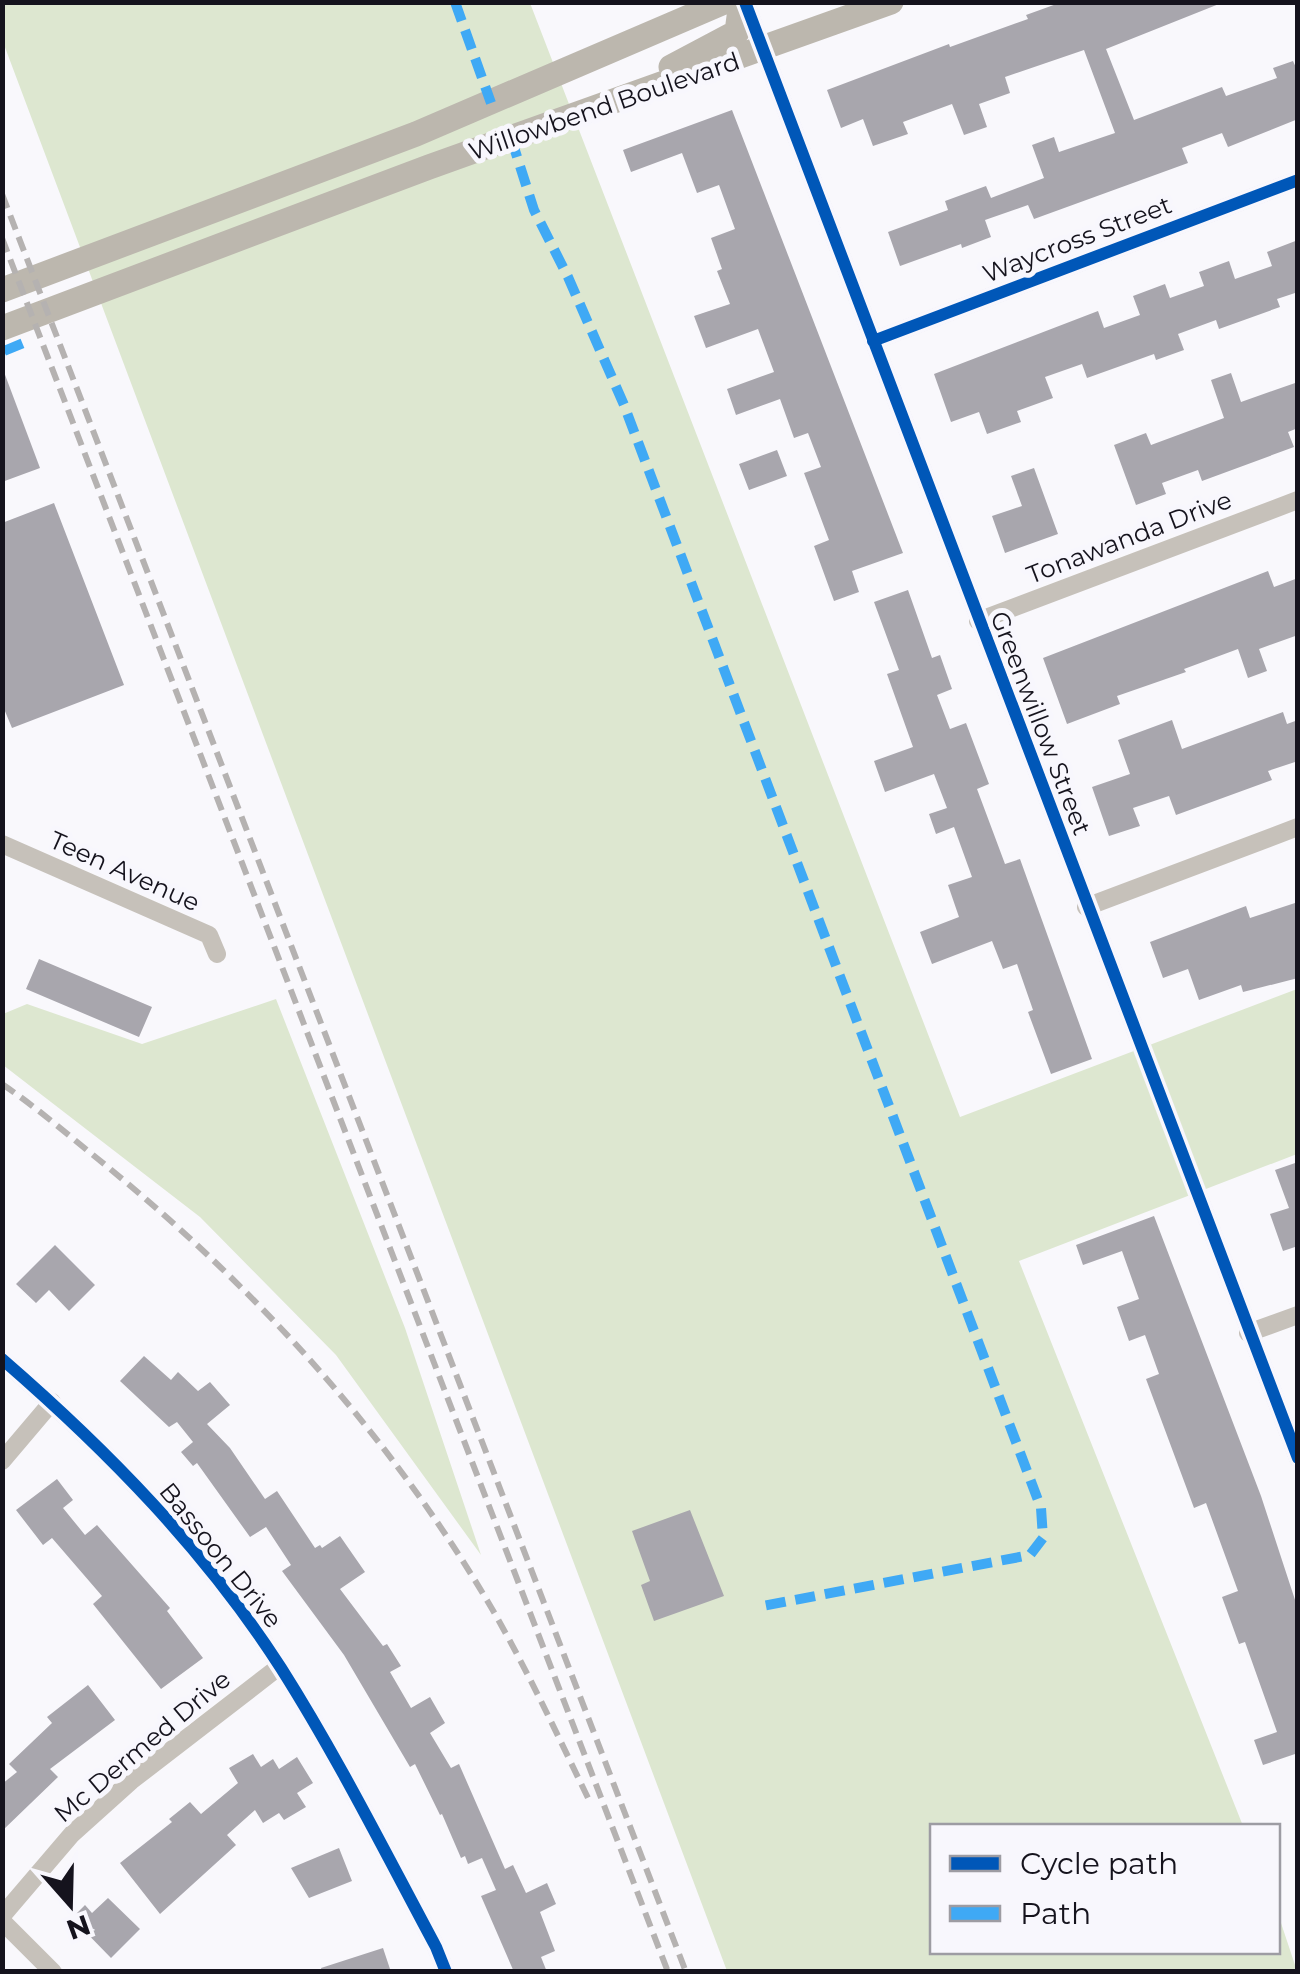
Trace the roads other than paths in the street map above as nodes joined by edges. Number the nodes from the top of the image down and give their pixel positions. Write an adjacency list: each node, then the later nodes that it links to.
1 (724, 2): 6 (main road, Willowbend Boulevard)
2 (743, 2): 4 (street, Greenwillow Street); 5 (main road)
3 (891, 2): 4 (main road, Willowbend Boulevard)
4 (763, 50): 5 (main road, Willowbend Boulevard); 11 (street, Greenwillow Street)
5 (607, 105): 7 (main road, Willowbend Boulevard)
6 (416, 134): 7 (main road); 9 (main road, Willowbend Boulevard)
7 (429, 167): 10 (main road, Willowbend Boulevard)
8 (1298, 180): 11 (street, Waycross Street)
9 (2, 290)
10 (2, 328)
11 (873, 341): 13 (street, Greenwillow Street)
12 (1298, 500): 13 (street, Tonawanda Drive)
13 (978, 621): 16 (street, Greenwillow Street)
14 (1298, 828): 16 (street)
15 (2, 844): 17 (street, Teen Avenue)
16 (1086, 907): 19 (street, Greenwillow Street)
17 (216, 954)
18 (1298, 1314): 19 (street)
19 (1248, 1334): 22 (street, Greenwillow Street)
20 (2, 1359): 21 (street, Bassoon Drive)
21 (52, 1402): 23 (street); 24 (street, Bassoon Drive)
22 (1298, 1458)
23 (2, 1460)
24 (280, 1666): 25 (street, Mc Dermed Drive); 27 (street, Bassoon Drive)
25 (2, 1919): 26 (street)
26 (52, 1972)
27 (446, 1972)

